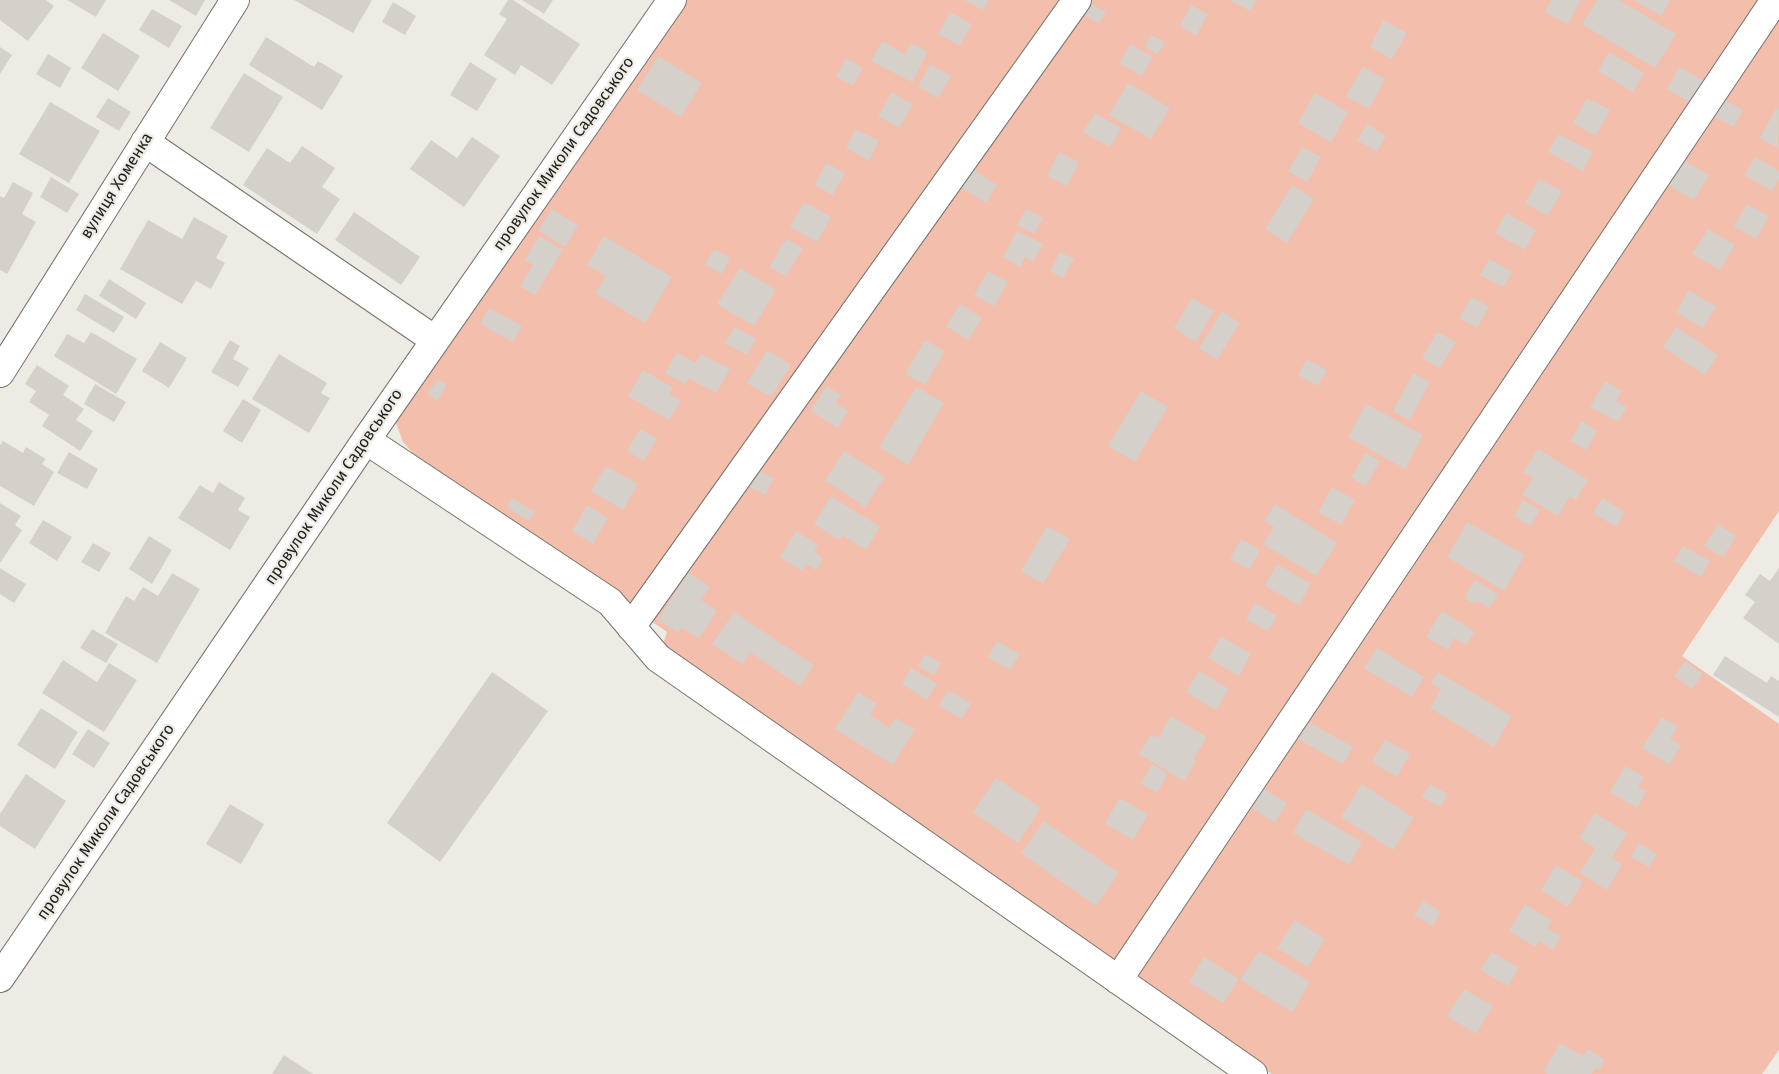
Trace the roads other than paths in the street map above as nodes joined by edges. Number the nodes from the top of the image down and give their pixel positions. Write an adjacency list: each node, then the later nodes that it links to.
1 (235, 0): 5 (street, вулиця Хоменка)
2 (672, 0): 6 (street, провулок Миколи Садовського)
3 (1077, 0): 9 (street)
4 (1776, 0): 11 (street)
5 (145, 142): 6 (street); 7 (street, вулиця Хоменка)
6 (435, 340): 8 (street, провулок Миколи Садовського)
7 (0, 373)
8 (366, 440): 9 (street); 10 (street, провулок Миколи Садовського)
9 (631, 627): 11 (street)
10 (0, 978)
11 (1118, 980): 12 (street)
12 (1254, 1074)

